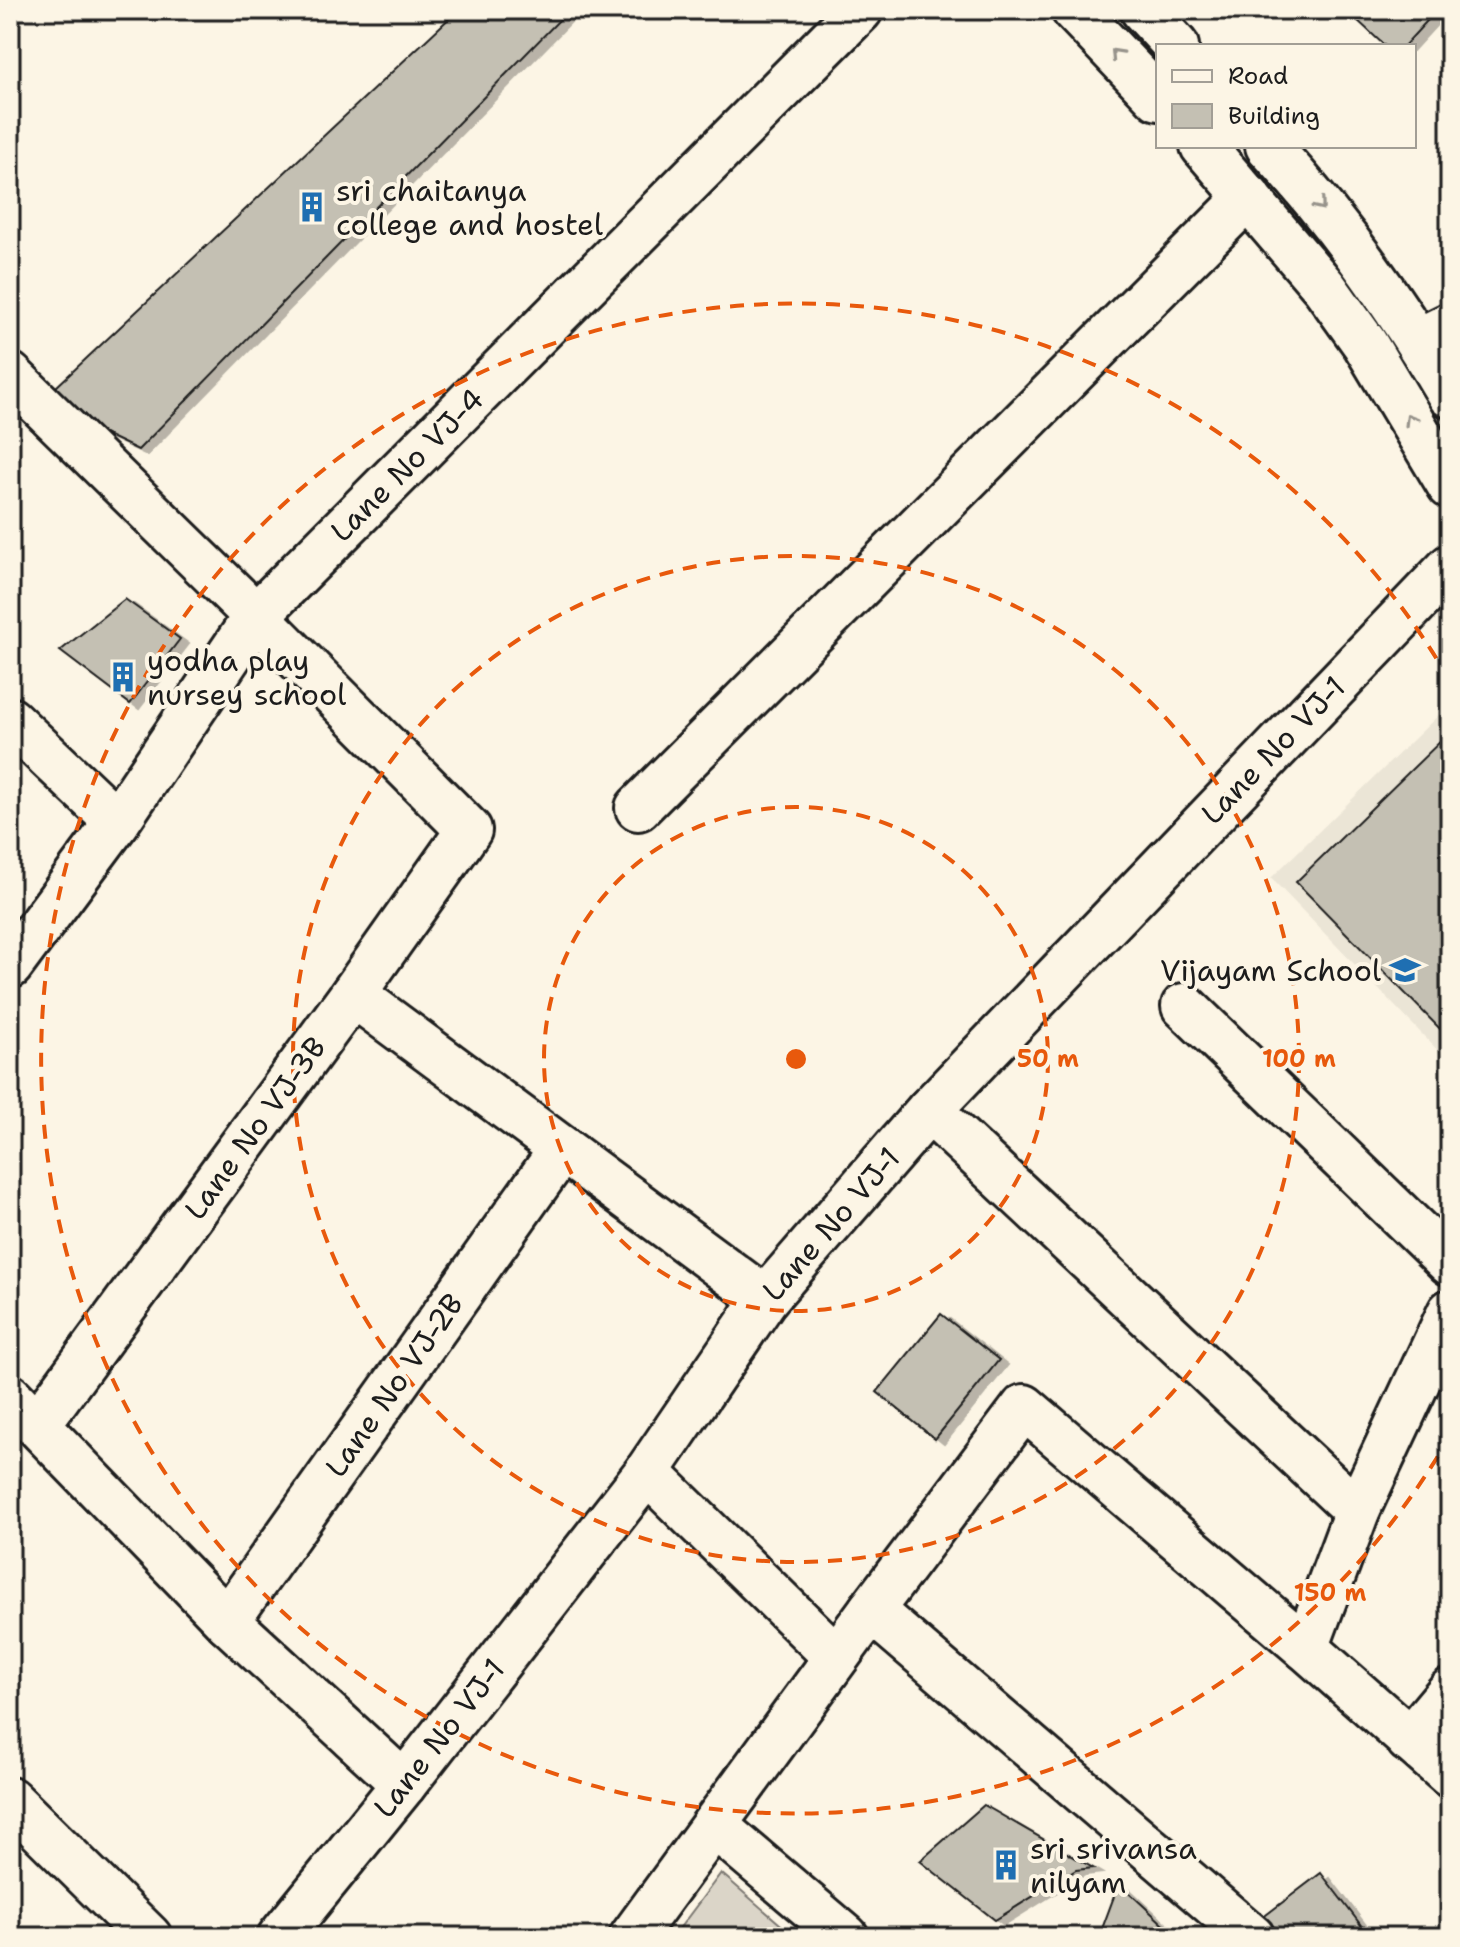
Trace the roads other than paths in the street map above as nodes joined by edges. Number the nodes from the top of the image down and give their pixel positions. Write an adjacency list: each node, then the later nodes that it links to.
1 (860, 10): 14 (street, Lane No VJ-4)
2 (1074, 10): 5 (street, one-way to 2)
3 (1143, 10): 4 (street)
4 (1174, 44)
5 (1156, 96)
6 (1205, 148): 8 (street)
7 (1270, 148): 9 (street, one-way to 9)
8 (1248, 197): 12 (street, one-way to 8); 16 (street)
9 (1434, 333): 11 (street)
10 (10, 375): 14 (street)
11 (1450, 395)
12 (1450, 486)
13 (1450, 567): 21 (street, Lane No VJ-1)
14 (256, 616): 17 (street, Lane No VJ-4); 19 (street, Lane No VJ-3B)
15 (10, 720): 17 (street)
16 (638, 808)
17 (117, 822): 18 (street, Lane No VJ-4)
18 (10, 966)
19 (353, 994): 22 (street); 26 (street, Lane No VJ-3B)
20 (1184, 1006): 23 (street)
21 (929, 1110): 24 (street, Lane No VJ-1); 28 (street)
22 (562, 1149): 24 (street); 30 (street, Lane No VJ-2B)
23 (1450, 1263)
24 (765, 1299): 27 (street, Lane No VJ-1)
25 (1450, 1312): 28 (street)
26 (24, 1410): 30 (street)
27 (647, 1472): 32 (street); 36 (street, Lane No VJ-1)
28 (1357, 1511): 31 (street)
29 (871, 1610): 31 (street); 32 (street); 43 (street)
30 (227, 1621): 36 (street)
31 (1306, 1648): 34 (street)
32 (836, 1657): 38 (street)
33 (1450, 1691): 34 (street)
34 (1409, 1740): 35 (street)
35 (1450, 1775)
36 (404, 1784): 40 (street, Lane No VJ-1)
37 (10, 1800): 39 (street)
38 (714, 1825): 41 (street); 42 (street)
39 (149, 1937)
40 (280, 1937)
41 (632, 1937)
42 (846, 1937)
43 (1252, 1937)

